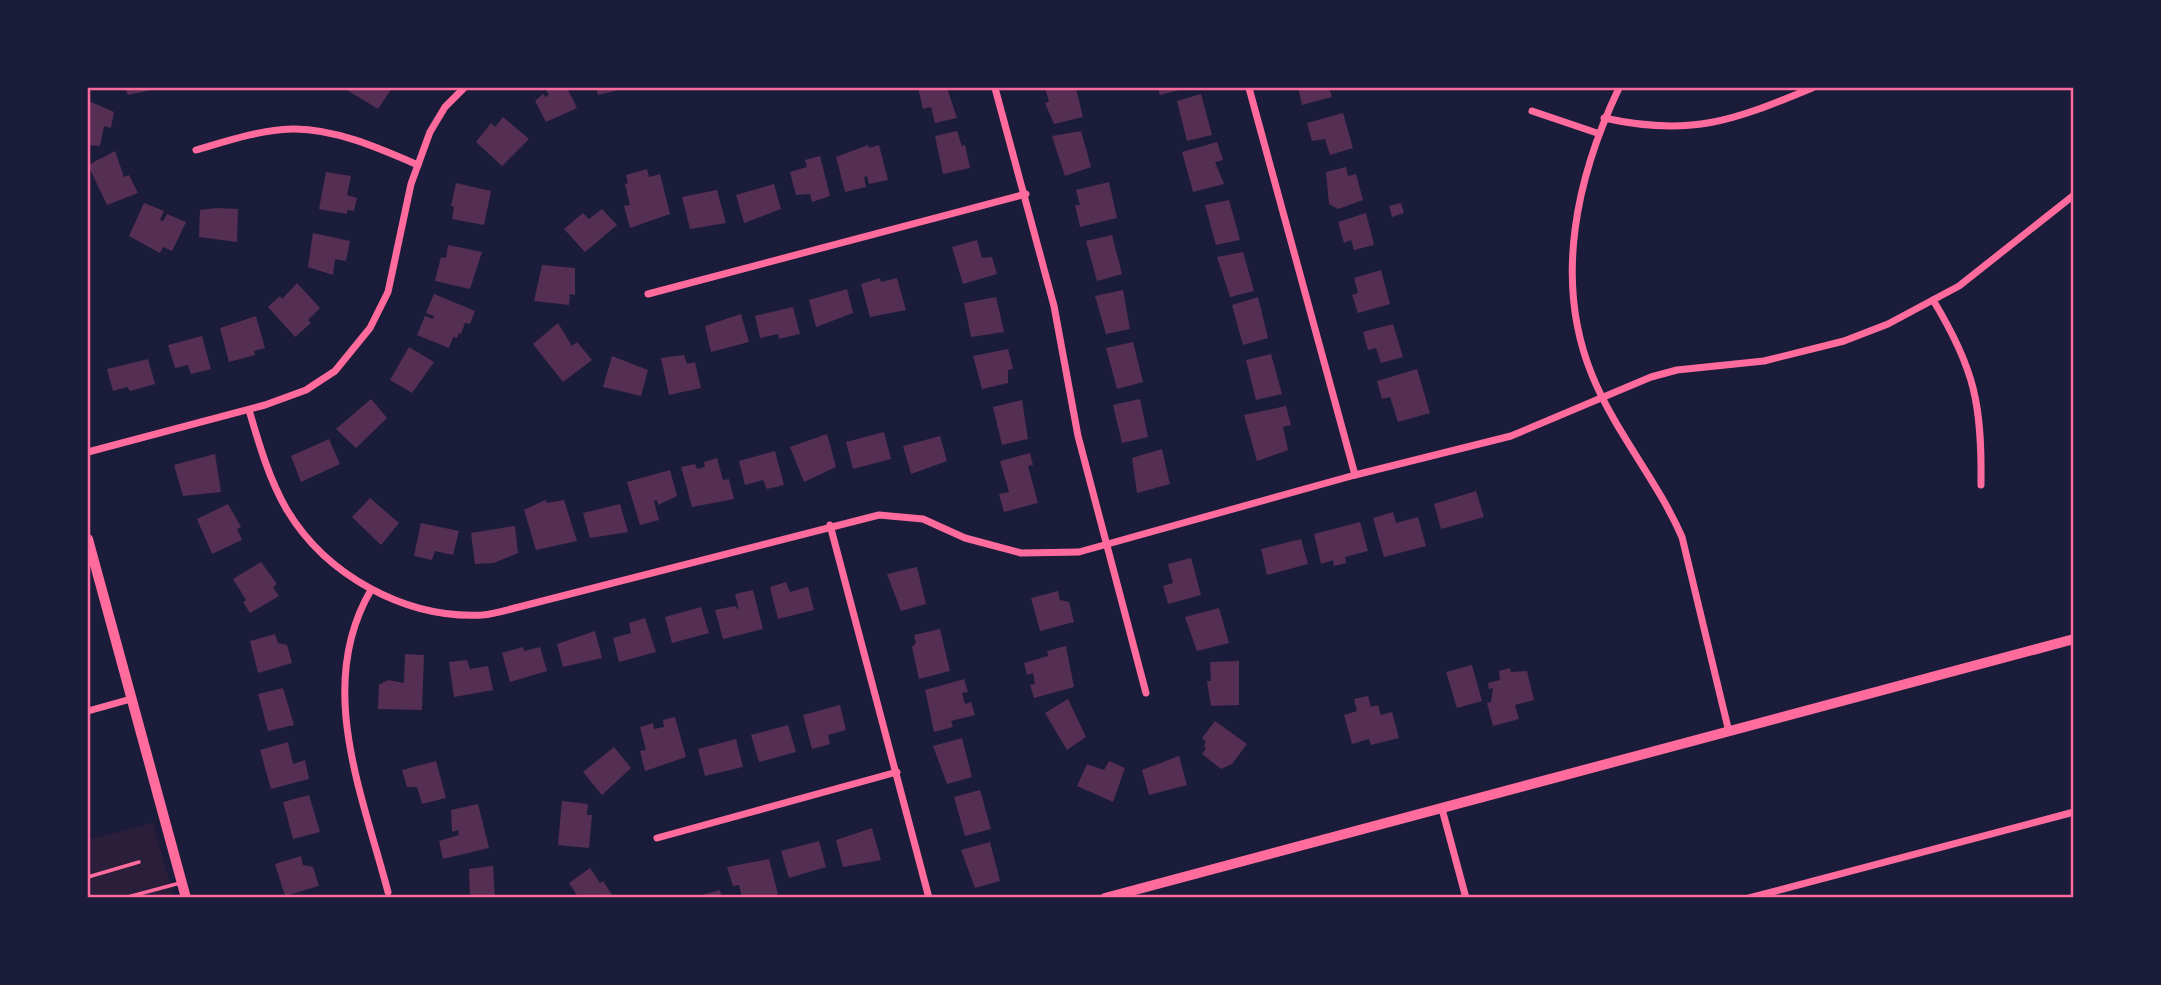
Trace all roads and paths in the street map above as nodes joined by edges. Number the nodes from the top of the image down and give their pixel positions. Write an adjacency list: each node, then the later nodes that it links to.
1 (464, 88): 10 (street)
2 (995, 88): 11 (street)
3 (1249, 88): 18 (street)
4 (1619, 88): 7 (street)
5 (1812, 88): 7 (street)
6 (1532, 111): 8 (street)
7 (1604, 118): 8 (street)
8 (1597, 133): 15 (street)
9 (196, 149): 10 (street)
10 (418, 165): 16 (street)
11 (1026, 194): 13 (street); 22 (street)
12 (2074, 195): 14 (street)
13 (648, 294)
14 (1933, 300): 15 (street); 19 (street)
15 (1602, 395): 18 (street); 28 (street)
16 (248, 410): 17 (street); 23 (street)
17 (88, 453)
18 (1355, 475): 22 (street)
19 (1981, 485)
20 (830, 525): 22 (street); 23 (street); 29 (street)
21 (88, 539): 26 (main road)
22 (1105, 545): 25 (street)
23 (371, 590): 36 (street)
24 (2074, 639): 28 (street)
25 (1146, 693)
26 (131, 699): 27 (street); 35 (main road)
27 (88, 711)
28 (1729, 732): 30 (street)
29 (897, 772): 32 (street); 39 (street)
30 (1441, 809): 40 (street); 41 (street)
31 (2074, 812): 42 (street)
32 (657, 838)
33 (139, 862): 34 (path)
34 (88, 877)
35 (182, 883): 37 (lane); 38 (main road)
36 (388, 892)
37 (124, 898)
38 (186, 898)
39 (929, 898)
40 (1105, 898)
41 (1466, 898)
42 (1749, 898)

